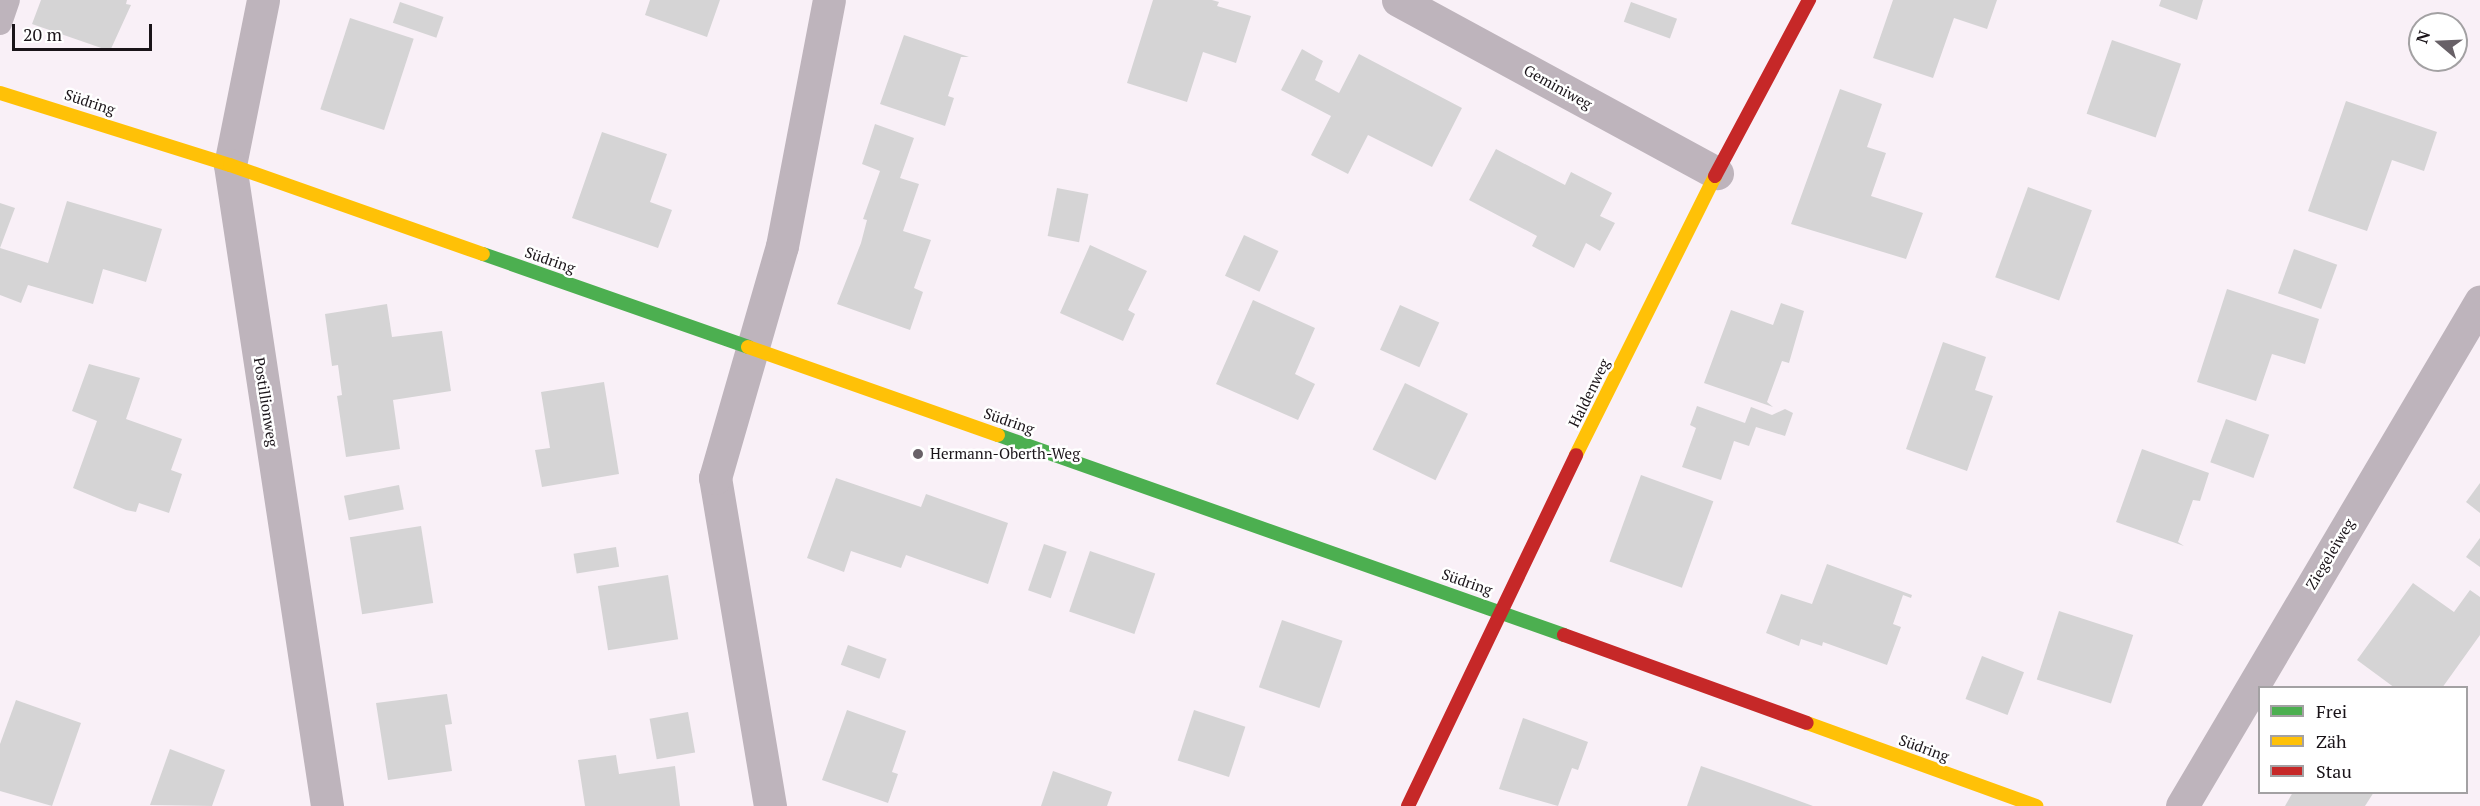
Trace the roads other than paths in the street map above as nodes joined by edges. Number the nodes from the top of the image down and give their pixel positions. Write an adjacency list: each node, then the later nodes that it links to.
1 (8, 0): 6 (lane)
2 (263, 0): 8 (street, Postillionweg)
3 (829, 0): 11 (street)
4 (1398, 0): 9 (street, Geminiweg)
5 (1809, 0): 9 (street, Haldenweg)
6 (0, 23)
7 (0, 93): 8 (street, Südring)
8 (230, 165): 11 (street, Südring); 13 (street, Postillionweg)
9 (1717, 173): 12 (street, Haldenweg)
10 (2480, 302): 17 (street, Ziegeleiweg)
11 (750, 348): 12 (street, Südring); 14 (street)
12 (1500, 611): 15 (street, Haldenweg); 16 (street, Südring)
13 (327, 806)
14 (770, 806)
15 (1408, 806)
16 (2036, 806)
17 (2182, 806)

